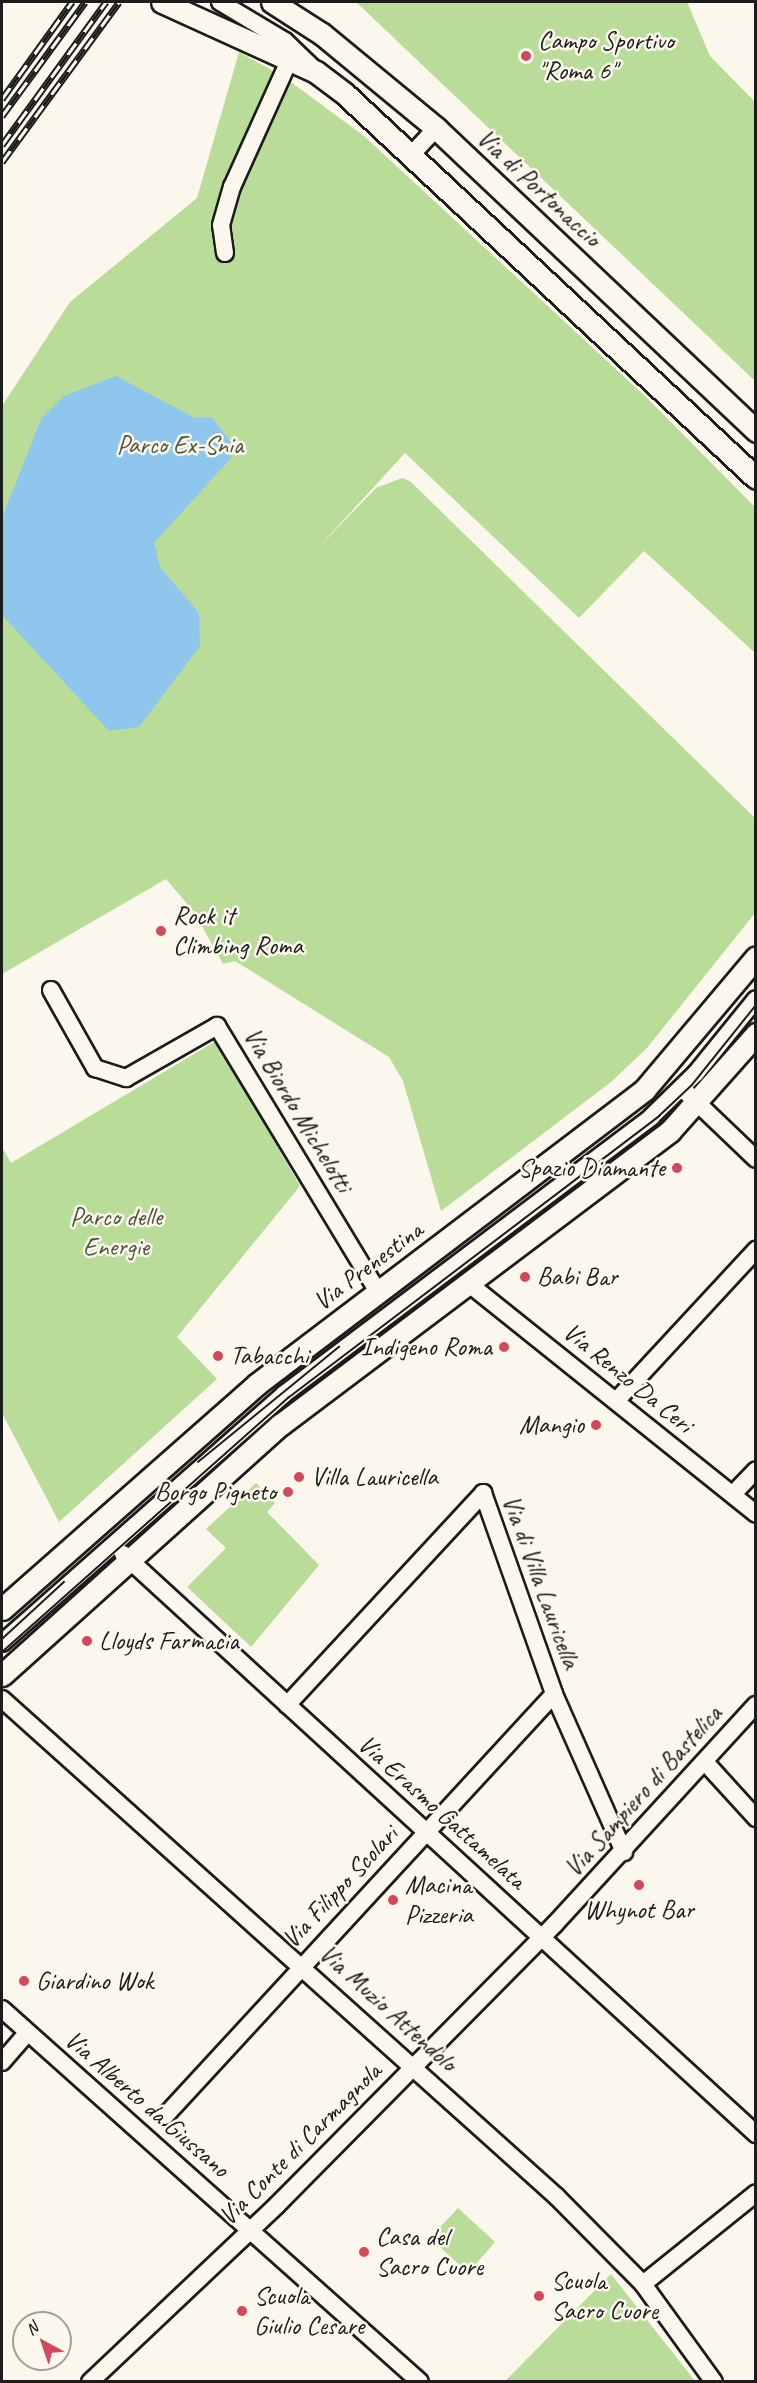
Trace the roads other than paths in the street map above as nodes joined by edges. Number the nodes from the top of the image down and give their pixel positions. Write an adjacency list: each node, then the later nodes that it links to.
1 (162, 2): 4 (main road)
2 (220, 2): 5 (street)
3 (272, 2): 6 (main road, Via di Portonaccio)
4 (289, 60): 5 (main road); 8 (street)
5 (316, 72): 7 (main road)
6 (436, 128): 7 (street); 9 (main road, Via di Portonaccio)
7 (413, 153): 10 (main road)
8 (225, 254)
9 (756, 431)
10 (756, 478)
11 (756, 957): 20 (main road, Via Prenestina)
12 (51, 990): 20 (street, Via Biordo Michelotti)
13 (756, 999): 15 (street, Via Prenestina)
14 (756, 1034): 16 (main road)
15 (682, 1088): 16 (street); 26 (street, Via Prenestina)
16 (698, 1104): 17 (street); 19 (main road)
17 (756, 1159)
18 (756, 1250): 21 (street)
19 (468, 1283): 21 (street, Via Renzo Da Ceri); 27 (main road)
20 (378, 1292): 25 (main road, Via Prenestina)
21 (617, 1400): 23 (street, Via Renzo Da Ceri)
22 (756, 1470): 23 (street)
23 (733, 1494): 24 (street, Via Renzo Da Ceri)
24 (756, 1514)
25 (95, 1524): 26 (street, Via Erasmo Gattamelata); 28 (main road, Via Prenestina)
26 (112, 1543): 27 (street, Via Erasmo Gattamelata); 29 (street, Via Prenestina)
27 (128, 1559): 30 (main road); 33 (street, Via Erasmo Gattamelata)
28 (2, 1609)
29 (2, 1643)
30 (2, 1675)
31 (554, 1694): 33 (street, Via di Villa Lauricella); 37 (street, Via Filippo Scolari); 38 (street, Via di Villa Lauricella)
32 (2, 1699): 40 (street, Via Muzio Attendolo)
33 (287, 1705): 37 (street, Via Erasmo Gattamelata)
34 (756, 1705): 35 (street, Via Sampiero di Bastelica)
35 (705, 1762): 36 (street); 38 (street, Via Sampiero di Bastelica)
36 (756, 1818)
37 (426, 1832): 39 (street, Via Erasmo Gattamelata); 40 (street, Via Filippo Scolari)
38 (624, 1852): 39 (street, Via Sampiero di Bastelica)
39 (542, 1938): 44 (street, Via Conte di Carmagnola); 46 (street, Via Erasmo Gattamelata)
40 (303, 1965): 44 (street, Via Muzio Attendolo); 45 (street, Via Filippo Scolari)
41 (2, 2009): 42 (street, Via Alberto da Giussano)
42 (27, 2033): 43 (street); 48 (street, Via Alberto da Giussano)
43 (2, 2062)
44 (414, 2066): 48 (street, Via Conte di Carmagnola); 49 (street, Via Muzio Attendolo)
45 (165, 2116)
46 (756, 2134)
47 (756, 2193): 49 (street)
48 (251, 2230): 50 (street, Via Conte di Carmagnola); 51 (street, Via Alberto da Giussano)
49 (643, 2284): 52 (street, Via Muzio Attendolo)
50 (90, 2382)
51 (420, 2382)
52 (714, 2382)

